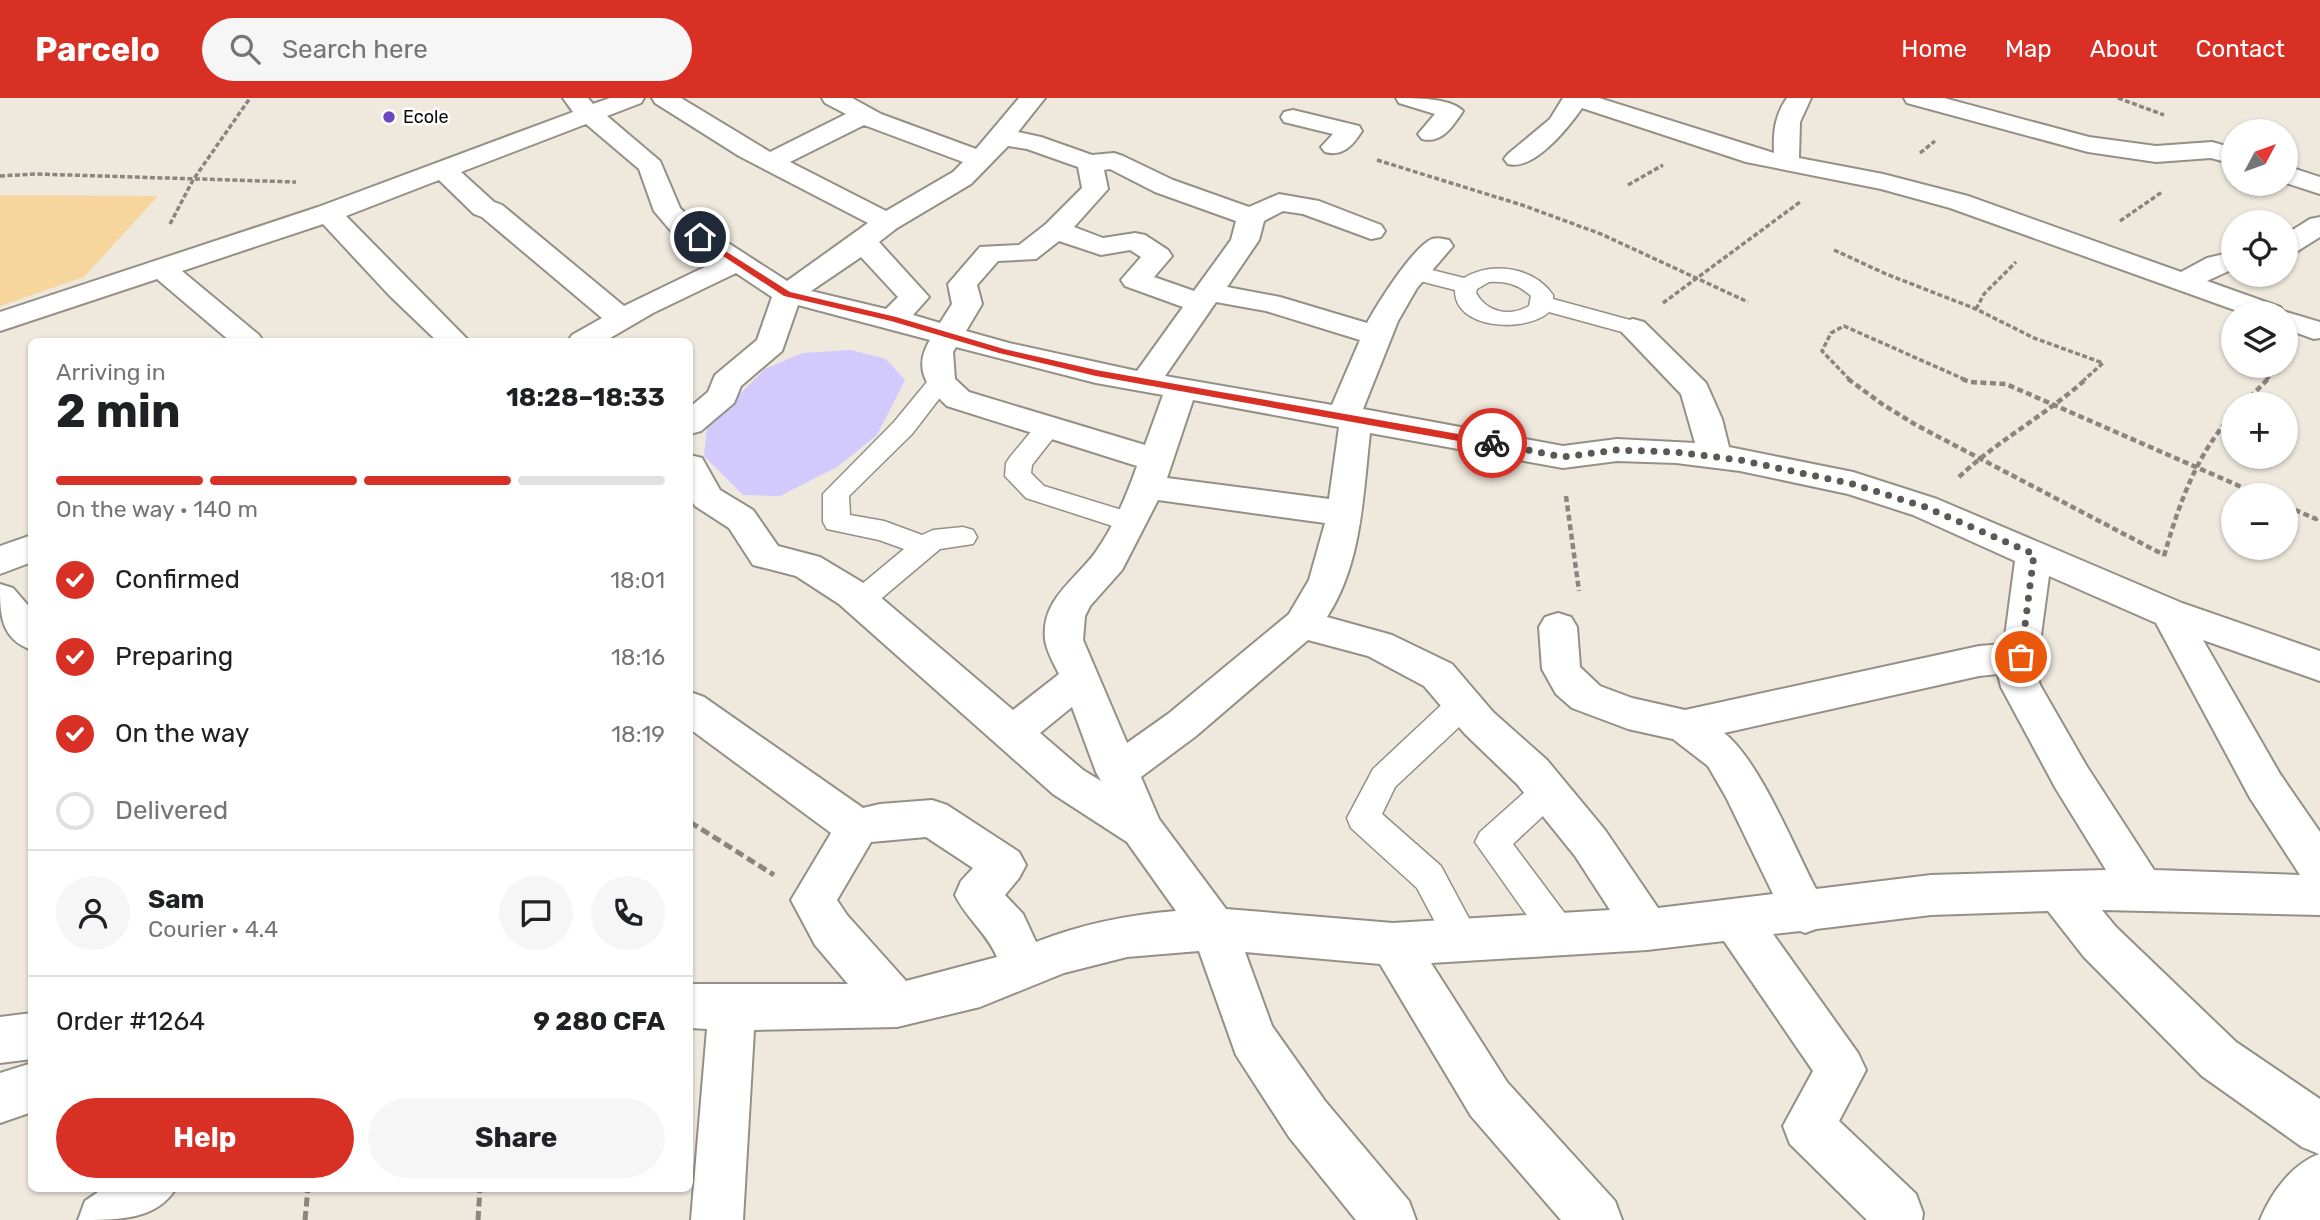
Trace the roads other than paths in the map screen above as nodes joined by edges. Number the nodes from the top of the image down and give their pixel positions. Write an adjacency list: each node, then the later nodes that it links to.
1 (632, 98): 9 (street)
2 (664, 98): 18 (street)
3 (834, 98): 10 (street)
4 (1408, 98): 12 (street)
5 (1576, 98): 16 (street); 20 (street)
6 (1799, 98): 20 (street)
7 (1916, 98): 15 (street)
8 (1022, 101): 13 (street)
9 (581, 106): 21 (street); 33 (street)
10 (864, 114): 17 (street); 18 (street)
11 (1293, 117): 14 (street)
12 (1430, 134)
13 (1002, 136): 17 (street); 19 (street)
14 (1334, 147)
15 (2221, 153)
16 (1517, 159)
17 (982, 160): 26 (street)
18 (770, 162): 26 (street)
19 (1090, 163): 25 (street); 28 (street)
20 (1787, 165): 37 (street)
21 (443, 169): 24 (street); 43 (street)
22 (2298, 178): 23 (street)
23 (2320, 186)
24 (327, 213): 35 (street); 52 (street)
25 (1251, 217): 29 (street); 40 (street)
26 (887, 222): 31 (street)
27 (2320, 225): 30 (street)
28 (1056, 230): 40 (street); 49 (street)
29 (1371, 231)
30 (2298, 239)
31 (862, 241): 39 (street); 44 (street)
32 (1439, 246): 36 (street)
33 (737, 261): 39 (street); 43 (street)
34 (2221, 263): 37 (street)
35 (162, 269): 45 (street); 51 (street)
36 (1416, 273): 38 (lane); 50 (street)
37 (2185, 281): 41 (street)
38 (1467, 286): 42 (lane); 42 (lane)
39 (787, 294): 44 (street); 57 (street)
40 (1205, 298): 50 (street); 55 (street)
41 (2238, 301)
42 (1543, 303): 47 (lane)
43 (622, 319): 53 (street)
44 (893, 319): 49 (street)
45 (0, 322)
46 (2298, 324): 48 (street)
47 (1633, 328): 59 (street)
48 (2314, 330)
49 (946, 335): 54 (street); 55 (street)
50 (1377, 335): 56 (street)
51 (244, 338)
52 (451, 338)
53 (588, 338)
54 (940, 382): 58 (street); 64 (lane)
55 (1163, 385): 56 (street); 61 (street)
56 (1350, 417): 59 (street); 62 (street)
57 (693, 421)
58 (1048, 428): 61 (street); 61 (lane)
59 (1714, 457): 66 (street)
60 (693, 472): 69 (street)
61 (1143, 489): 62 (street); 76 (street)
62 (1342, 513): 71 (street)
63 (963, 537): 64 (lane)
64 (925, 546): 69 (lane)
65 (28, 549): 67 (street)
66 (2034, 554): 70 (street); 74 (street)
67 (0, 561)
68 (0, 598): 73 (street)
69 (860, 601): 80 (street)
70 (2159, 609): 75 (street); 85 (street)
71 (1302, 624): 77 (street); 81 (street)
72 (1558, 627): 79 (street)
73 (28, 631)
74 (2021, 657): 79 (street); 86 (street)
75 (2320, 666)
76 (1080, 679): 80 (street); 81 (street)
77 (1463, 705): 82 (street); 94 (lane)
78 (693, 710): 83 (street)
79 (1685, 726): 89 (street)
80 (1012, 733): 84 (street)
81 (1117, 772): 84 (street)
82 (1547, 792): 92 (street); 93 (lane)
83 (857, 828): 96 (street); 97 (street)
84 (1142, 829): 91 (street)
85 (2320, 868)
86 (2142, 889): 87 (street); 88 (street)
87 (2059, 890): 89 (street); 103 (street)
88 (2320, 895)
89 (1805, 913): 90 (street)
90 (1736, 920): 92 (street); 110 (street)
91 (1214, 929): 95 (street); 96 (street); 108 (street)
92 (1647, 929): 93 (street)
93 (1560, 934): 94 (street)
94 (1463, 940): 95 (street)
95 (1393, 944): 109 (street)
96 (1025, 968): 97 (street)
97 (897, 1005): 98 (street)
98 (711, 1007): 107 (street)
99 (28, 1036): 100 (street)
100 (0, 1040)
101 (28, 1088): 102 (street)
102 (0, 1098)
103 (2320, 1129)
104 (2320, 1179): 111 (street)
105 (144, 1192): 106 (street)
106 (104, 1220)
107 (717, 1220)
108 (1390, 1220)
109 (1596, 1220)
110 (1896, 1220)
111 (2286, 1220)

